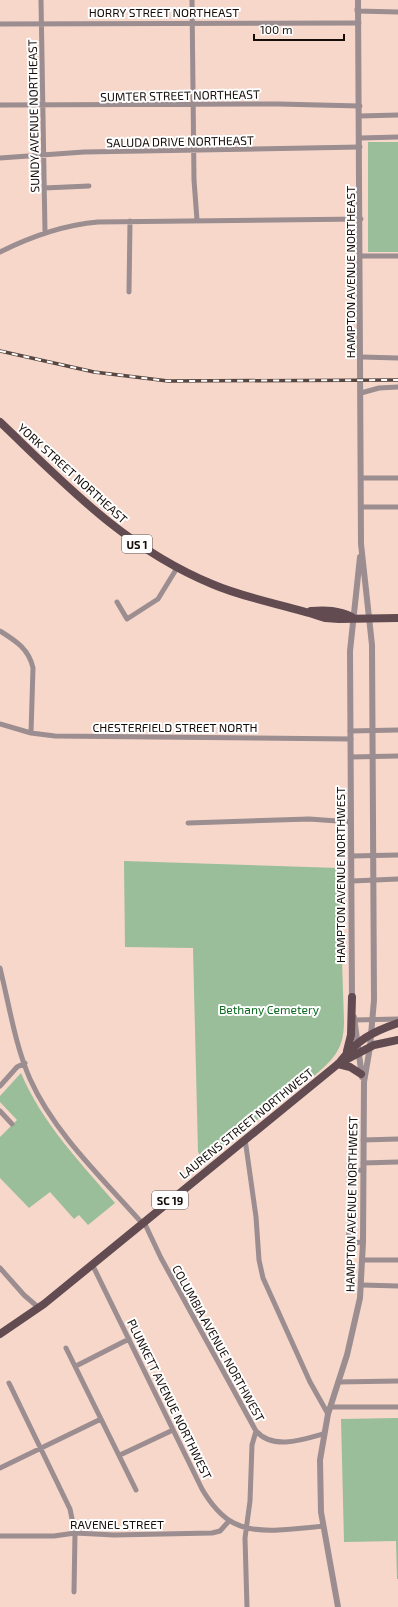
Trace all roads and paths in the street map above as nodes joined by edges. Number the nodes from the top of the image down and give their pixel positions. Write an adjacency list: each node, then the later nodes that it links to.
1 (41, 0): 9 (street, SUNDY AVENUE NORTHEAST)
2 (192, 0): 6 (street)
3 (357, 0): 4 (street, HAMPTON AVENUE NORTHEAST)
4 (358, 11): 5 (street); 7 (street, HAMPTON AVENUE NORTHEAST)
5 (398, 12)
6 (192, 23): 7 (street, HORRY STREET NORTHEAST); 9 (street, HORRY STREET NORTHEAST); 10 (street)
7 (359, 23): 13 (street, HAMPTON AVENUE NORTHEAST)
8 (0, 24): 9 (street, HORRY STREET NORTHEAST)
9 (42, 24): 12 (street, SUNDY AVENUE NORTHEAST)
10 (193, 104): 12 (street, SUMTER STREET NORTHEAST); 13 (street, SUMTER STREET NORTHEAST); 19 (street)
11 (0, 105): 12 (street, SUMTER STREET NORTHEAST)
12 (43, 105): 20 (street, SUNDY AVENUE NORTHEAST)
13 (360, 106): 15 (street, HAMPTON AVENUE NORTHEAST)
14 (398, 115): 15 (street)
15 (360, 116): 17 (street, HAMPTON AVENUE NORTHEAST)
16 (398, 137): 17 (street)
17 (360, 138): 18 (street, HAMPTON AVENUE NORTHEAST)
18 (360, 147): 19 (street, SALUDA DRIVE NORTHEAST); 24 (street, HAMPTON AVENUE NORTHEAST)
19 (194, 150): 20 (street, SALUDA DRIVE NORTHEAST); 25 (street)
20 (43, 154): 21 (street, SALUDA DRIVE NORTHEAST); 23 (street, SUNDY AVENUE NORTHEAST)
21 (0, 158)
22 (89, 186): 23 (street)
23 (44, 188): 27 (street, SUNDY AVENUE NORTHEAST)
24 (361, 219): 25 (street); 29 (street, HAMPTON AVENUE NORTHEAST)
25 (197, 220): 26 (street)
26 (130, 221): 27 (street); 31 (street)
27 (45, 232): 28 (street)
28 (0, 252)
29 (360, 256): 30 (street); 32 (street, HAMPTON AVENUE NORTHEAST)
30 (398, 256)
31 (129, 292)
32 (362, 357): 33 (street); 35 (street, HAMPTON AVENUE NORTHEAST)
33 (398, 358)
34 (398, 388): 35 (street)
35 (361, 393): 37 (street, HAMPTON AVENUE NORTHEAST)
36 (0, 422): 42 (main road, YORK STREET NORTHEAST / US 1)
37 (361, 478): 38 (street); 39 (street, HAMPTON AVENUE NORTHEAST)
38 (398, 478)
39 (361, 507): 40 (street); 41 (street, HAMPTON AVENUE NORTHEAST)
40 (398, 507)
41 (361, 544): 44 (street, HAMPTON AVENUE NORTHEAST); 45 (street, HAMPTON AVENUE NORTHEAST)
42 (177, 568): 43 (street); 44 (main road, YORK STREET NORTHEAST / US 1)
43 (117, 602)
44 (353, 618): 45 (main road, YORK STREET NORTHEAST / US 1); 49 (street, HAMPTON AVENUE NORTHEAST)
45 (369, 618): 46 (main road, YORK STREET NORTHEAST / US 1); 50 (street, HAMPTON AVENUE NORTHEAST)
46 (398, 618)
47 (0, 631): 52 (street)
48 (0, 724): 52 (street, CHESTERFIELD STREET NORTH)
49 (350, 730): 50 (street); 53 (street, HAMPTON AVENUE NORTHEAST)
50 (372, 730): 51 (street); 54 (street, HAMPTON AVENUE NORTHEAST)
51 (398, 730)
52 (31, 733): 53 (street, CHESTERFIELD STREET NORTH)
53 (351, 739): 56 (street, HAMPTON AVENUE NORTHWEST)
54 (372, 756): 55 (street); 56 (street); 61 (street, HAMPTON AVENUE NORTHWEST)
55 (398, 756)
56 (351, 757): 57 (street, HAMPTON AVENUE NORTHWEST)
57 (351, 822): 58 (street); 60 (street, HAMPTON AVENUE NORTHWEST)
58 (188, 823)
59 (398, 855): 61 (street)
60 (351, 856): 61 (street); 64 (street, HAMPTON AVENUE NORTHWEST)
61 (372, 856): 63 (street, HAMPTON AVENUE NORTHWEST)
62 (398, 879): 63 (street)
63 (373, 880): 64 (street); 67 (street, HAMPTON AVENUE NORTHWEST)
64 (352, 881): 66 (street, HAMPTON AVENUE NORTHWEST)
65 (0, 968): 79 (street, COLUMBIA AVENUE NORTHWEST)
66 (352, 997): 69 (street, HAMPTON AVENUE NORTHWEST); 78 (main road)
67 (373, 1019): 68 (street); 69 (street); 72 (street, HAMPTON AVENUE NORTHWEST)
68 (398, 1019)
69 (355, 1020): 75 (street, HAMPTON AVENUE NORTHWEST)
70 (398, 1023): 71 (main road, LAURENS STREET NORTHWEST / SC 19)
71 (388, 1026): 72 (main road, LAURENS STREET NORTHWEST / SC 19); 74 (main road)
72 (372, 1032): 75 (main road, LAURENS STREET NORTHWEST / SC 19); 76 (street, HAMPTON AVENUE NORTHWEST)
73 (398, 1040): 74 (main road, LAURENS STREET NORTHWEST / SC 19)
74 (389, 1041): 76 (main road, LAURENS STREET NORTHWEST / SC 19)
75 (359, 1042): 77 (street, HAMPTON AVENUE NORTHWEST); 78 (main road, LAURENS STREET NORTHWEST / SC 19)
76 (370, 1047): 77 (main road, LAURENS STREET NORTHWEST / SC 19); 81 (street, HAMPTON AVENUE NORTHWEST)
77 (360, 1052): 80 (main road, LAURENS STREET NORTHWEST / SC 19); 81 (street, HAMPTON AVENUE NORTHWEST)
78 (346, 1053): 80 (main road, LAURENS STREET NORTHWEST / SC 19)
79 (25, 1063): 82 (street); 93 (street, COLUMBIA AVENUE NORTHWEST)
80 (338, 1064): 81 (main road); 85 (main road, LAURENS STREET NORTHWEST / SC 19)
81 (363, 1078): 87 (street, HAMPTON AVENUE NORTHWEST)
82 (0, 1086)
83 (0, 1111): 84 (street)
84 (12, 1124)
85 (245, 1138): 93 (main road, LAURENS STREET NORTHWEST / SC 19); 114 (street)
86 (398, 1139): 87 (street)
87 (363, 1140): 90 (street, HAMPTON AVENUE NORTHWEST)
88 (398, 1162): 90 (street)
89 (349, 1164): 91 (street)
90 (363, 1167): 91 (street); 96 (street, HAMPTON AVENUE NORTHWEST)
91 (349, 1171): 92 (street)
92 (349, 1182)
93 (143, 1222): 100 (main road, LAURENS STREET NORTHWEST / SC 19); 117 (street, COLUMBIA AVENUE NORTHWEST)
94 (349, 1224): 95 (street)
95 (349, 1242): 96 (street); 97 (street)
96 (363, 1242): 98 (street, HAMPTON AVENUE NORTHWEST)
97 (348, 1260)
98 (363, 1260): 99 (street); 102 (street, HAMPTON AVENUE NORTHWEST)
99 (398, 1260)
100 (92, 1264): 104 (main road, LAURENS STREET NORTHWEST / SC 19); 106 (street, PLUNKETT AVENUE NORTHWEST)
101 (0, 1268): 104 (street)
102 (362, 1285): 103 (street); 110 (street, HAMPTON AVENUE NORTHWEST)
103 (398, 1286)
104 (39, 1308): 105 (main road, LAURENS STREET NORTHWEST / SC 19)
105 (0, 1334)
106 (129, 1339): 108 (street); 116 (street, PLUNKETT AVENUE NORTHWEST)
107 (66, 1348): 108 (street)
108 (76, 1366): 115 (street)
109 (398, 1381): 110 (street)
110 (338, 1382): 112 (street, HAMPTON AVENUE NORTHWEST)
111 (9, 1383): 119 (street)
112 (330, 1407): 113 (street); 114 (street, HAMPTON AVENUE NORTHWEST)
113 (398, 1407)
114 (328, 1414): 118 (street, HAMPTON AVENUE NORTHWEST)
115 (101, 1418): 119 (street); 120 (street)
116 (173, 1430): 120 (street); 123 (street, PLUNKETT AVENUE NORTHWEST)
117 (256, 1431): 118 (street, COLUMBIA AVENUE NORTHWEST); 125 (street)
118 (324, 1434): 124 (street, HAMPTON AVENUE NORTHWEST)
119 (41, 1448): 121 (street); 126 (street)
120 (120, 1455): 122 (street)
121 (0, 1468)
122 (136, 1490)
123 (229, 1521): 125 (street, PLUNKETT AVENUE NORTHWEST); 126 (street, RAVENEL STREET)
124 (323, 1526): 125 (street); 130 (street, HAMPTON AVENUE NORTHWEST)
125 (246, 1529): 129 (street)
126 (75, 1533): 127 (street, RAVENEL STREET); 128 (street)
127 (0, 1536)
128 (74, 1592)
129 (247, 1607)
130 (338, 1607)

